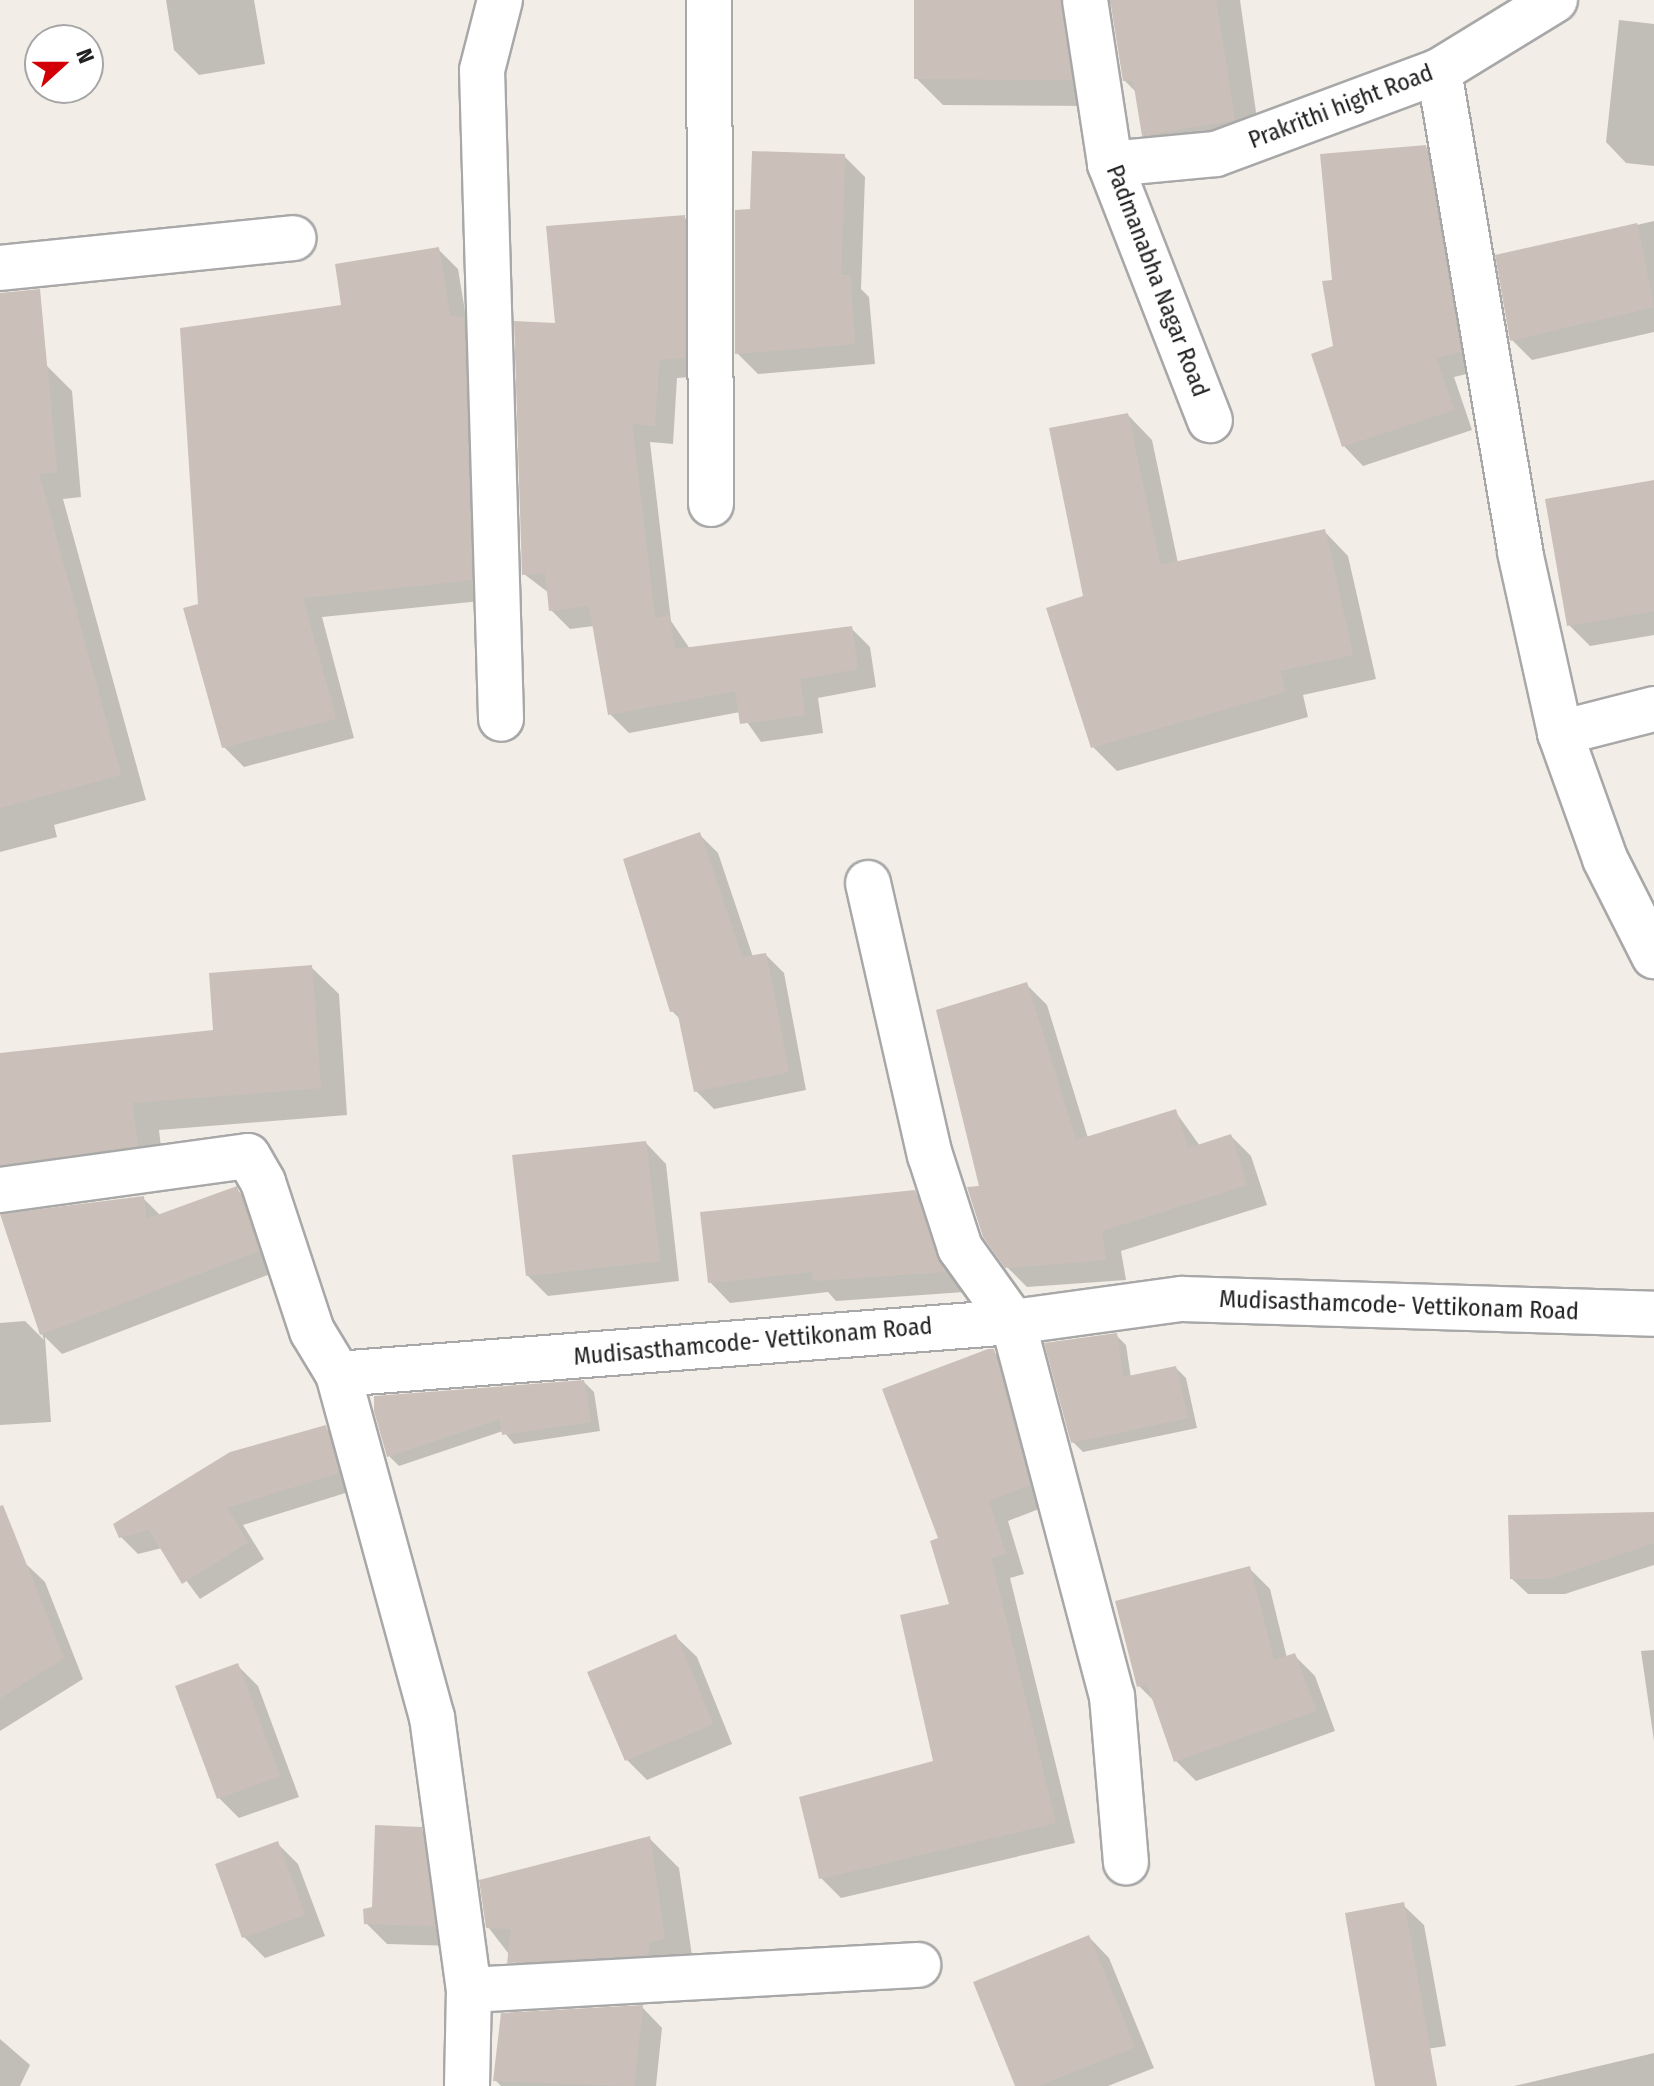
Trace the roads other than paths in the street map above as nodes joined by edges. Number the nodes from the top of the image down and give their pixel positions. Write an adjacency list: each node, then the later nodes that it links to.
1 (500, 0): 12 (street)
2 (709, 0): 10 (street)
3 (1085, 0): 6 (street, Padmanabha Nagar Road)
4 (1555, 0): 5 (street, Prakrithi hight Road)
5 (1439, 71): 6 (street, Prakrithi hight Road); 13 (street)
6 (1110, 164): 9 (street, Padmanabha Nagar Road)
7 (293, 238): 8 (street)
8 (0, 268)
9 (1210, 420)
10 (711, 504)
11 (1654, 709): 13 (street)
12 (501, 719)
13 (1560, 733): 15 (street)
14 (868, 883): 18 (street)
15 (1654, 956)
16 (0, 1190): 19 (street)
17 (1654, 1314): 18 (street, Mudisasthamcode- Vettikonam Road)
18 (1013, 1322): 19 (street, Mudisasthamcode- Vettikonam Road); 20 (street)
19 (338, 1374): 22 (street)
20 (1126, 1862)
21 (918, 1965): 22 (street)
22 (469, 1990): 23 (street)
23 (467, 2086)

